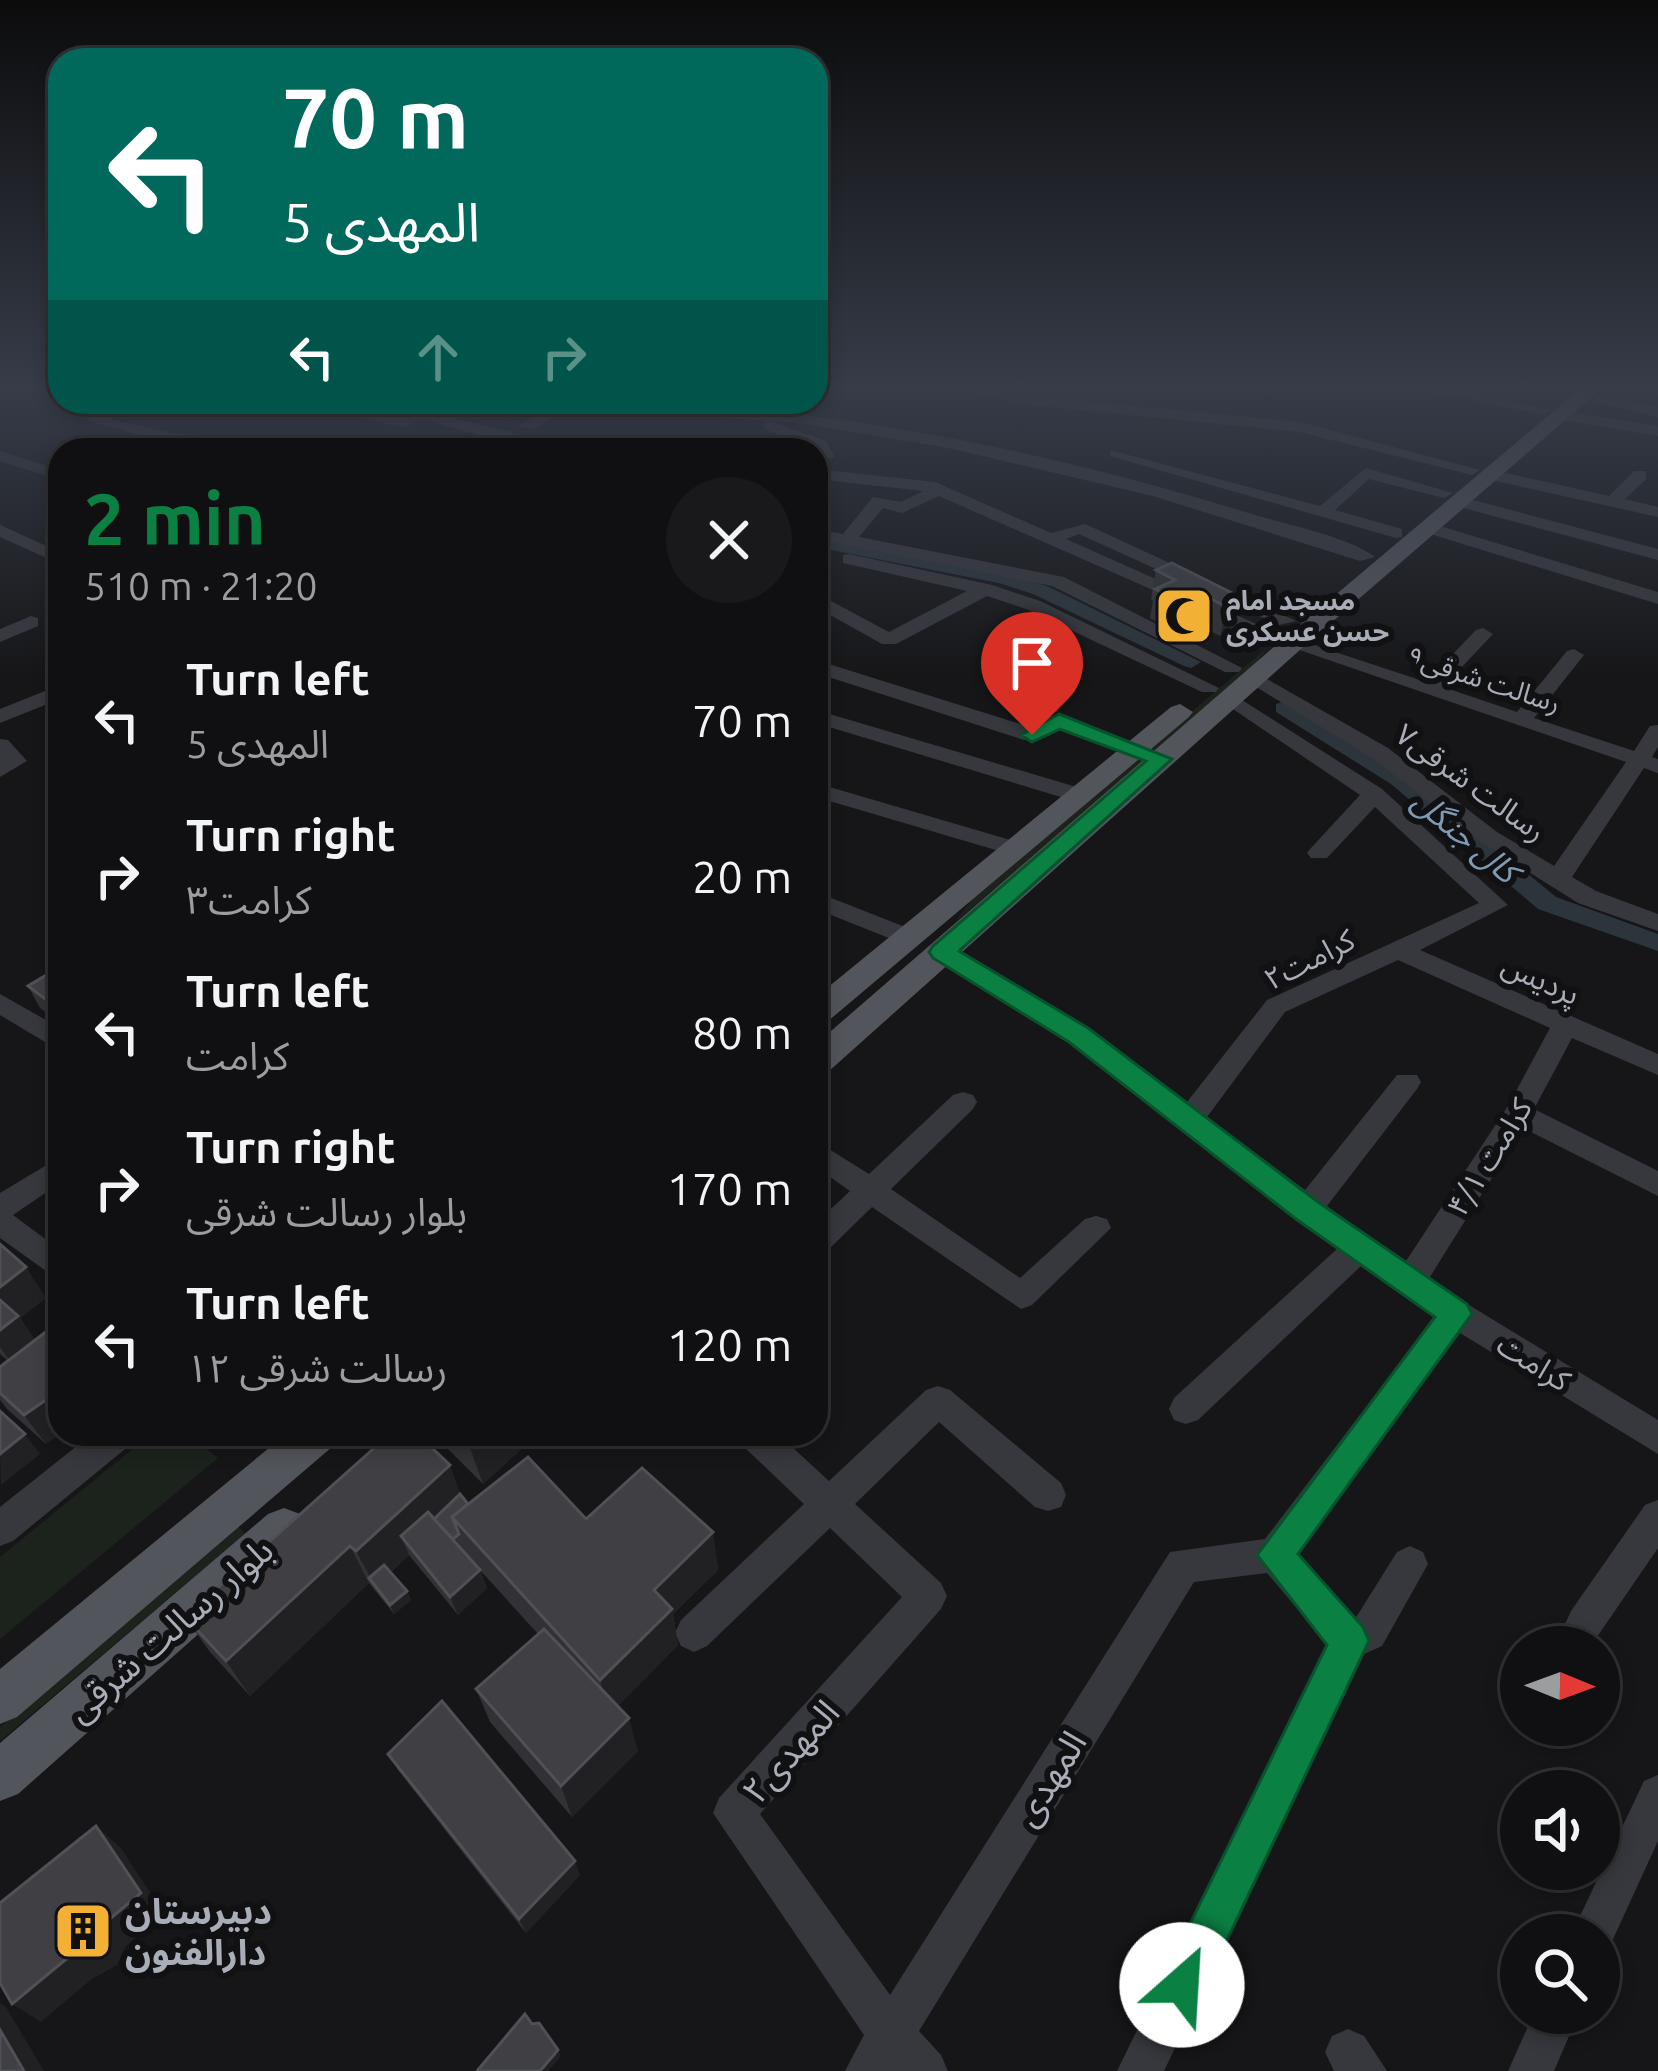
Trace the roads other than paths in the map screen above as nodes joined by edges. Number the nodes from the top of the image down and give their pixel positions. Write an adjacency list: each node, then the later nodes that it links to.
1 (922, 486): 9 (street, رسالت شرقی۹)
2 (1134, 486): 16 (street)
3 (1236, 486): 11 (street)
4 (1349, 486): 11 (street)
5 (1412, 486): 10 (street)
6 (1467, 486): 10 (main road)
7 (1530, 486): 12 (street)
8 (1632, 486): 12 (street)
9 (934, 488): 19 (street); 30 (street, رسالت شرقی۹)
10 (1453, 497): 14 (main road); 17 (main road); 23 (street)
11 (1320, 508): 16 (street); 17 (street)
12 (1615, 510): 13 (street)
13 (1658, 512)
14 (1430, 528): 27 (street); 30 (main road)
15 (0, 530): 20 (street)
16 (1287, 530): 25 (street)
17 (1396, 533): 25 (main road)
18 (828, 536): 19 (street, رسالت شرقی۷)
19 (847, 540): 35 (street, رسالت شرقی۷)
20 (29, 544): 21 (street); 24 (street)
21 (48, 553)
22 (828, 555): 26 (street)
23 (1658, 555)
24 (0, 557)
25 (1366, 557): 30 (main road)
26 (985, 589): 28 (street); 37 (street)
27 (1658, 598)
28 (828, 606)
29 (31, 622): 32 (street)
30 (1283, 633): 35 (main road); 36 (street, رسالت شرقی۹)
31 (1484, 634): 36 (street)
32 (0, 636)
33 (1574, 655): 41 (street)
34 (828, 670): 44 (street)
35 (1243, 674): 37 (main road); 52 (street, رسالت شرقی۷)
36 (1429, 690): 41 (street, رسالت شرقی۹)
37 (1220, 693): 44 (main road); 48 (street)
38 (48, 696): 39 (street)
39 (0, 717)
40 (828, 720): 49 (street)
41 (1521, 720): 45 (street, رسالت شرقی۹)
42 (1658, 731): 45 (street)
43 (0, 745): 46 (street)
44 (1149, 754): 49 (main road); 57 (main road)
45 (1647, 762): 52 (street)
46 (0, 770)
47 (828, 794): 50 (street)
48 (1374, 794): 51 (street); 56 (street, کرامت۲)
49 (1082, 796): 50 (main road)
50 (1016, 849): 55 (main road)
51 (1319, 854)
52 (1558, 879): 54 (street, رسالت شرقی۷)
53 (828, 905): 55 (street)
54 (1658, 922)
55 (909, 938): 58 (main road)
56 (1399, 951): 60 (street, پردیس); 67 (street, کرامت۲)
57 (942, 952): 62 (main road); 67 (street, کرامت)
58 (828, 1000)
59 (0, 1003): 61 (street)
60 (1565, 1026): 63 (street, پردیس); 66 (street, کرامت ۴/۱)
61 (48, 1033)
62 (828, 1052)
63 (1658, 1065)
64 (1407, 1082): 73 (street)
65 (963, 1102): 71 (street)
66 (1518, 1113): 70 (street); 79 (street, کرامت ۴/۱)
67 (1190, 1118): 73 (street, کرامت)
68 (828, 1161): 71 (street)
69 (48, 1176): 72 (street)
70 (1658, 1184)
71 (870, 1190): 75 (street); 76 (street)
72 (0, 1208)
73 (1307, 1210): 77 (street, کرامت)
74 (0, 1221): 78 (street)
75 (1096, 1228)
76 (828, 1230)
77 (1359, 1248): 79 (street, کرامت); 81 (street)
78 (48, 1259)
79 (1408, 1284): 80 (street, کرامت)
80 (1456, 1314): 82 (street, کرامت); 93 (street)
81 (1186, 1409)
82 (1658, 1438)
83 (103, 1446): 92 (street)
84 (302, 1446): 86 (main road, بلوار رسالت شرقی)
85 (767, 1446): 89 (street)
86 (248, 1492): 91 (main road); 98 (main road, بلوار رسالت شرقی)
87 (1048, 1495): 89 (street)
88 (321, 1497): 91 (main road, بلوار رسالت شرقی)
89 (830, 1504): 96 (street); 103 (street, المهدی۲)
90 (1658, 1516): 95 (street)
91 (285, 1528): 99 (main road, بلوار رسالت شرقی)
92 (0, 1529)
93 (1275, 1555): 97 (street); 103 (street, المهدی)
94 (1410, 1564): 97 (street)
95 (1584, 1624)
96 (694, 1633)
97 (1349, 1641): 105 (street)
98 (0, 1700)
99 (0, 1776)
100 (1658, 1795): 101 (street)
101 (1603, 1914)
102 (1548, 2034): 106 (street)
103 (879, 2052): 104 (street)
104 (925, 2071)
105 (1140, 2071)
106 (1531, 2071)

